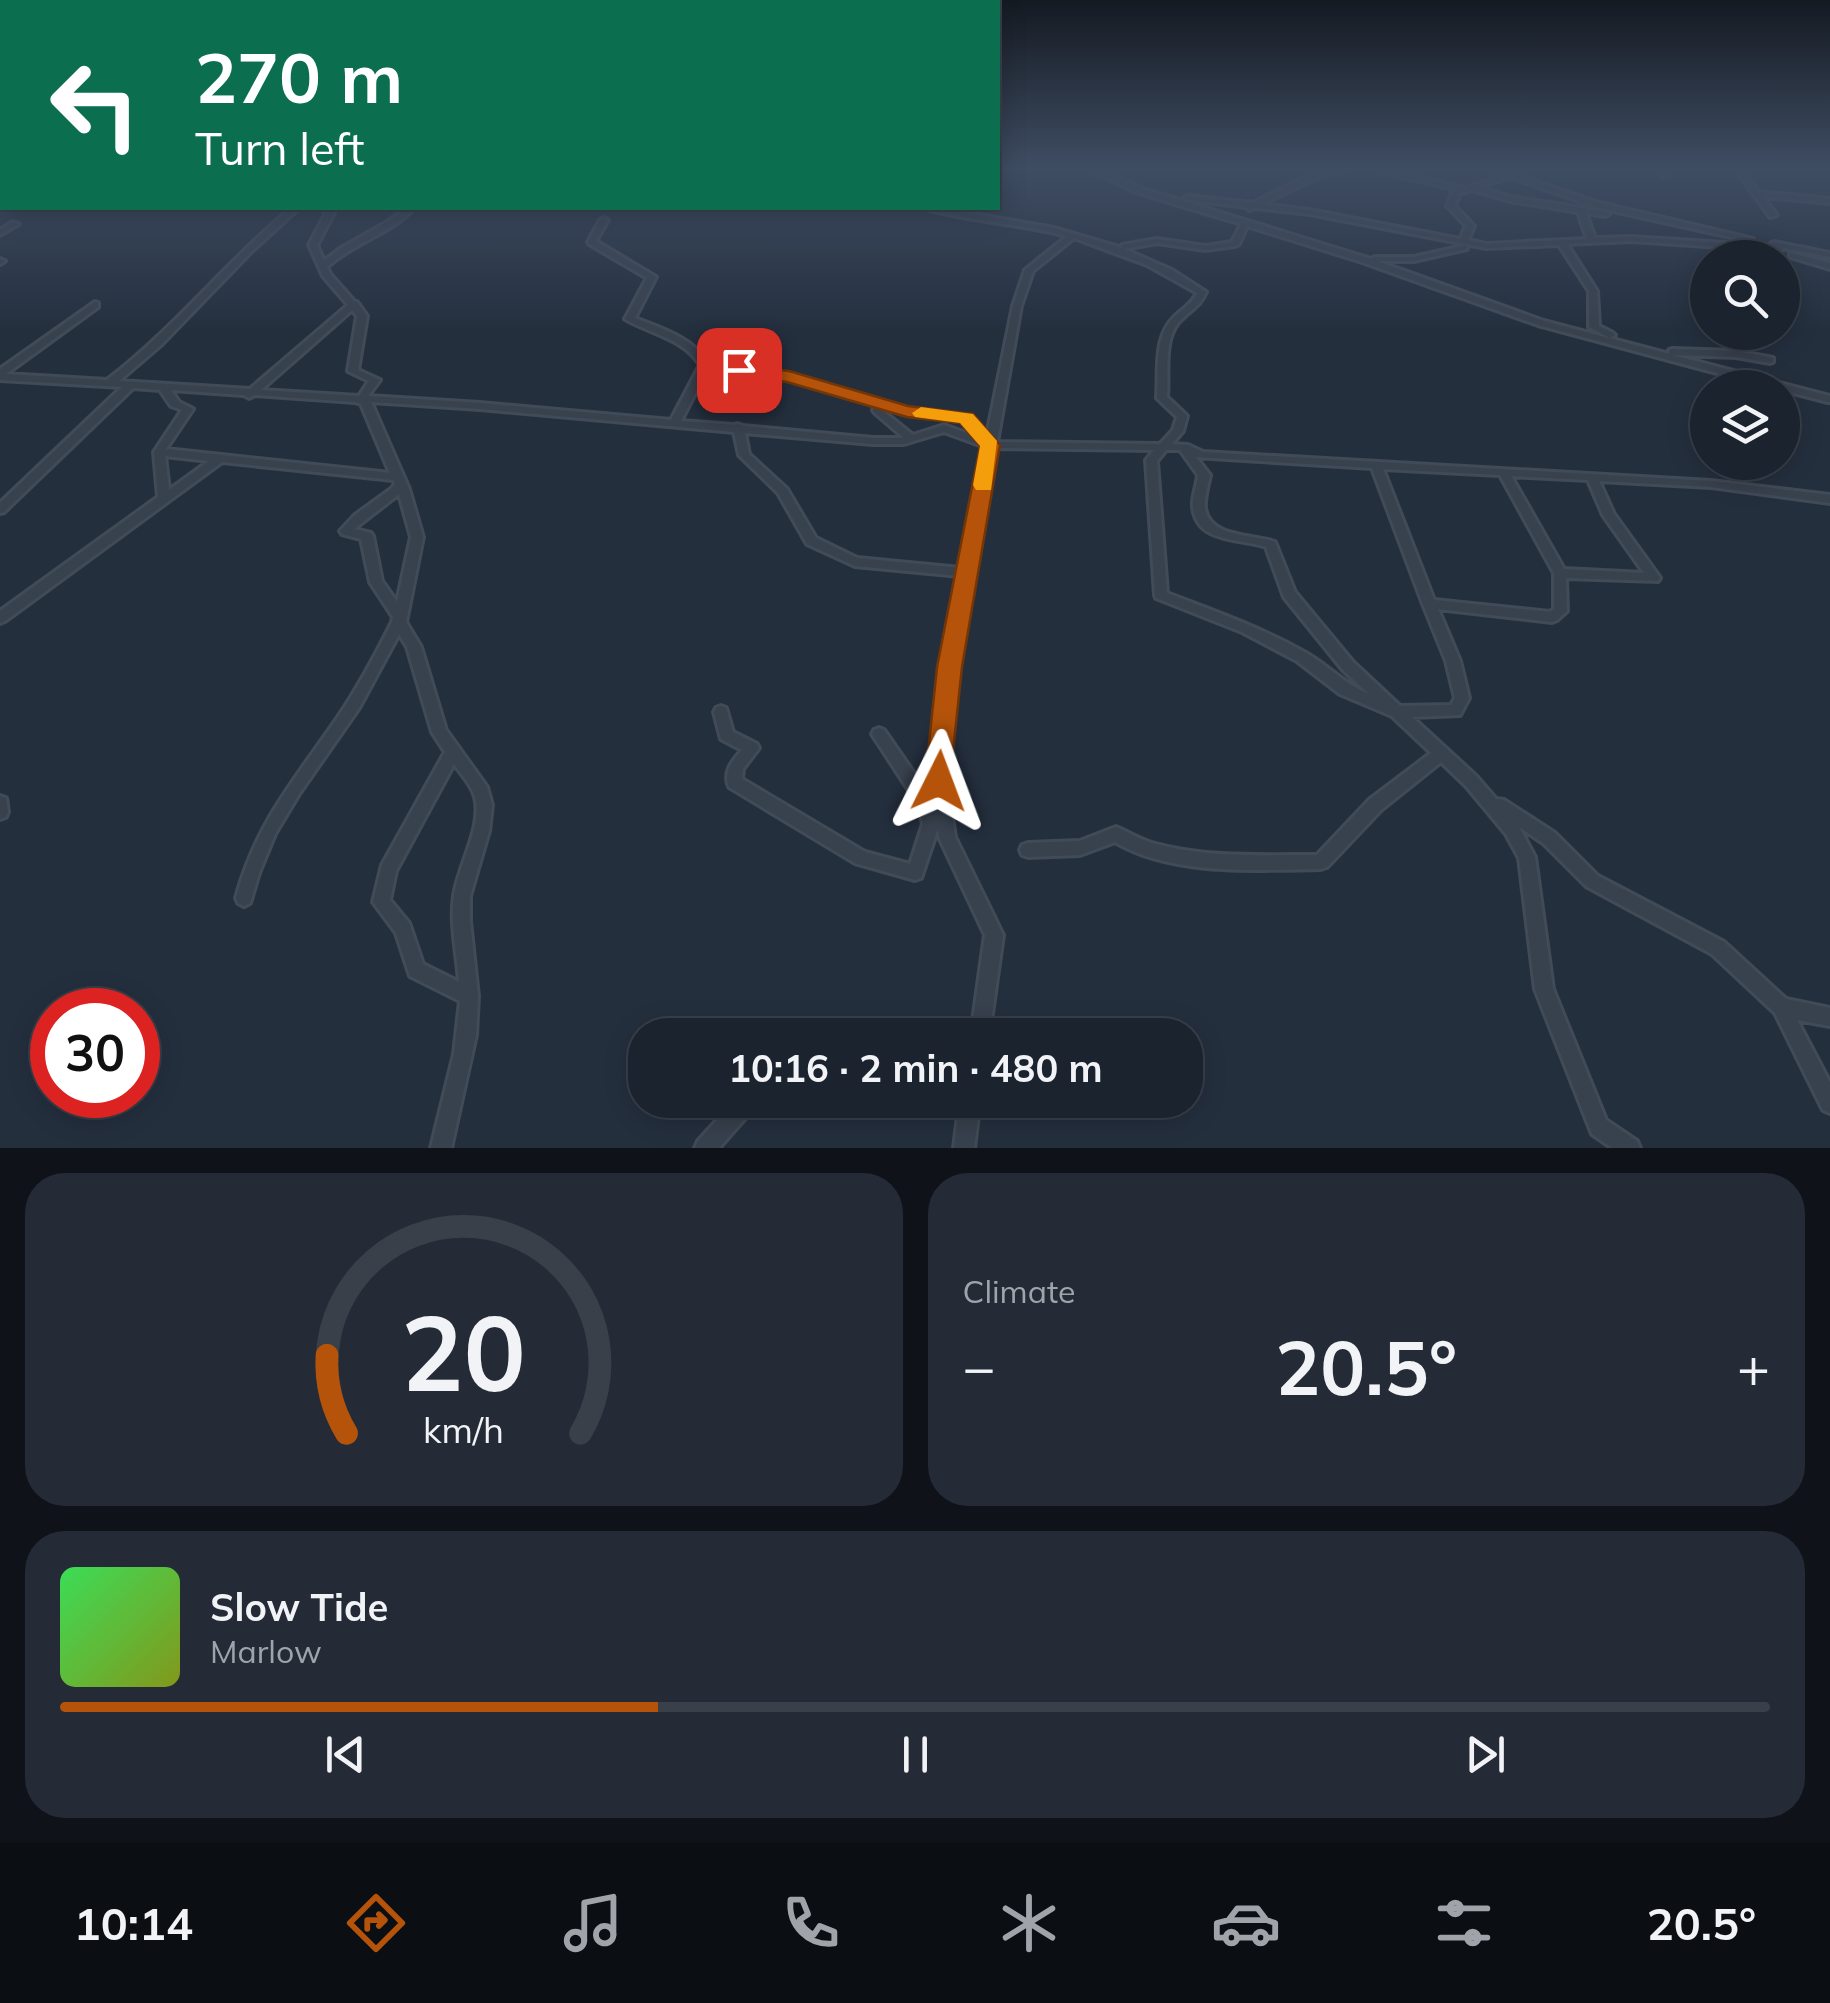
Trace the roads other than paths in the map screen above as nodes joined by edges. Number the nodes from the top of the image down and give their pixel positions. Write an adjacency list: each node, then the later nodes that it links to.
1 (15, 224): 15 (street)
2 (275, 224): 35 (street)
3 (325, 224): 28 (street)
4 (392, 224): 28 (street)
5 (602, 224): 33 (street)
6 (1010, 224): 16 (street)
7 (1237, 224): 13 (street)
8 (1369, 224): 19 (street)
9 (1468, 224): 19 (street)
10 (1587, 224): 17 (street)
11 (1671, 224): 14 (street)
12 (1683, 224): 14 (street)
13 (1243, 226): 23 (street); 25 (street)
14 (1706, 229): 18 (street)
15 (0, 233)
16 (1071, 236): 23 (street); 45 (street)
17 (1592, 240): 20 (street); 21 (street)
18 (1751, 240)
19 (1463, 242): 22 (street)
20 (1690, 242)
21 (1562, 243): 22 (street); 32 (street)
22 (1486, 246): 25 (street)
23 (1112, 249): 47 (street)
24 (1800, 250): 27 (street)
25 (1338, 252): 39 (street)
26 (1800, 255): 29 (street)
27 (1830, 255)
28 (324, 266): 30 (street)
29 (1830, 266)
30 (354, 304): 38 (street); 40 (street)
31 (95, 305): 34 (street)
32 (1770, 360)
33 (704, 365): 41 (street); 42 (street)
34 (0, 376): 35 (street)
35 (110, 383): 36 (street)
36 (130, 385): 37 (street); 56 (street)
37 (165, 389): 38 (street); 48 (street)
38 (249, 395): 40 (street)
39 (1828, 398)
40 (362, 401): 42 (street); 52 (street)
41 (869, 402): 44 (street); 45 (street)
42 (676, 421): 43 (street)
43 (738, 428): 44 (street); 57 (street)
44 (912, 439): 45 (street)
45 (990, 445): 47 (street); 57 (street)
46 (1184, 447): 47 (street); 50 (street); 63 (street)
47 (1163, 448): 63 (street)
48 (159, 452): 49 (street); 54 (street)
49 (220, 458): 52 (street); 54 (street)
50 (1376, 464): 51 (street); 59 (street)
51 (1504, 475): 53 (street); 58 (street)
52 (400, 480): 61 (street); 61 (street)
53 (1593, 480): 55 (street); 58 (street)
54 (164, 497): 60 (street)
55 (1830, 499)
56 (0, 508)
57 (968, 573): 75 (street)
58 (1560, 573): 59 (street)
59 (1430, 604): 63 (street)
60 (0, 618)
61 (399, 620): 65 (street); 71 (street)
62 (722, 712): 64 (street)
63 (1397, 712): 66 (street)
64 (879, 734)
65 (452, 752): 72 (street); 72 (street)
66 (1441, 753): 67 (street); 70 (street)
67 (1487, 798): 73 (street); 82 (street)
68 (0, 803): 69 (street)
69 (0, 812)
70 (1028, 850)
71 (244, 898)
72 (469, 996): 79 (street)
73 (1781, 1007): 74 (street); 76 (street)
74 (1830, 1017)
75 (982, 1018)
76 (1830, 1103)
77 (732, 1118): 80 (street)
78 (968, 1118): 81 (street)
79 (441, 1148)
80 (704, 1148)
81 (964, 1148)
82 (1630, 1148)

